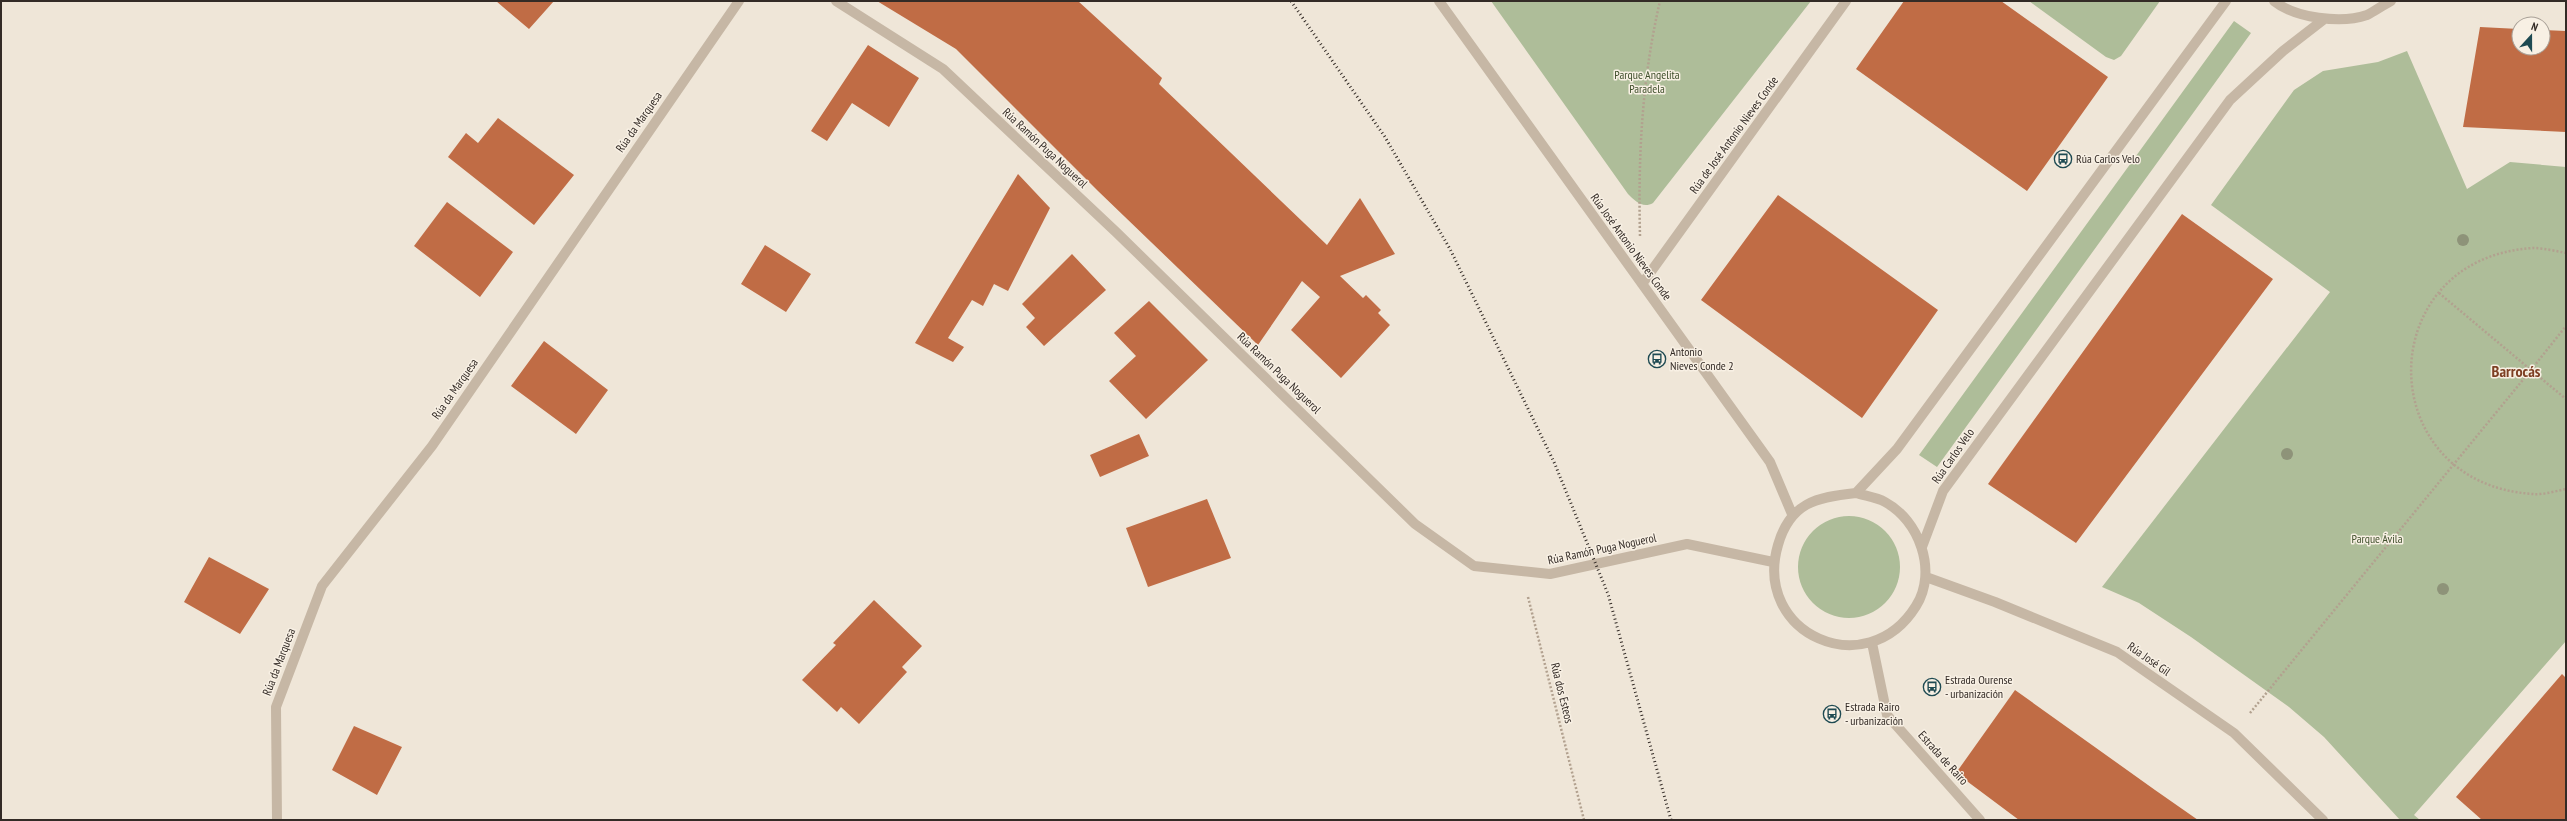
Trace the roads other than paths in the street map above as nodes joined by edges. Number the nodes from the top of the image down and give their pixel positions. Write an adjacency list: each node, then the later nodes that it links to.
1 (739, 1): 16 (street, Rúa da Marquesa)
2 (836, 1): 13 (street, Rúa Ramón Puga Noguerol)
3 (1439, 1): 9 (street, Rúa José Antonio Nieves Conde)
4 (1846, 1): 9 (street, Rúa de José Antonio Nieves Conde)
5 (2226, 1): 10 (street)
6 (2274, 1): 8 (street)
7 (2391, 1): 8 (street)
8 (2323, 20): 12 (street, Rúa Carlos Velo)
9 (1642, 284): 11 (street, Rúa José Antonio Nieves Conde)
10 (1856, 493): 11 (street); 12 (street)
11 (1792, 514): 13 (street)
12 (1922, 547): 14 (street)
13 (1772, 562): 15 (street)
14 (1926, 577): 15 (street); 18 (street, Rúa José Gil)
15 (1872, 643): 17 (street, Estrada de Rairo)
16 (277, 820)
17 (1980, 820)
18 (2323, 820)

